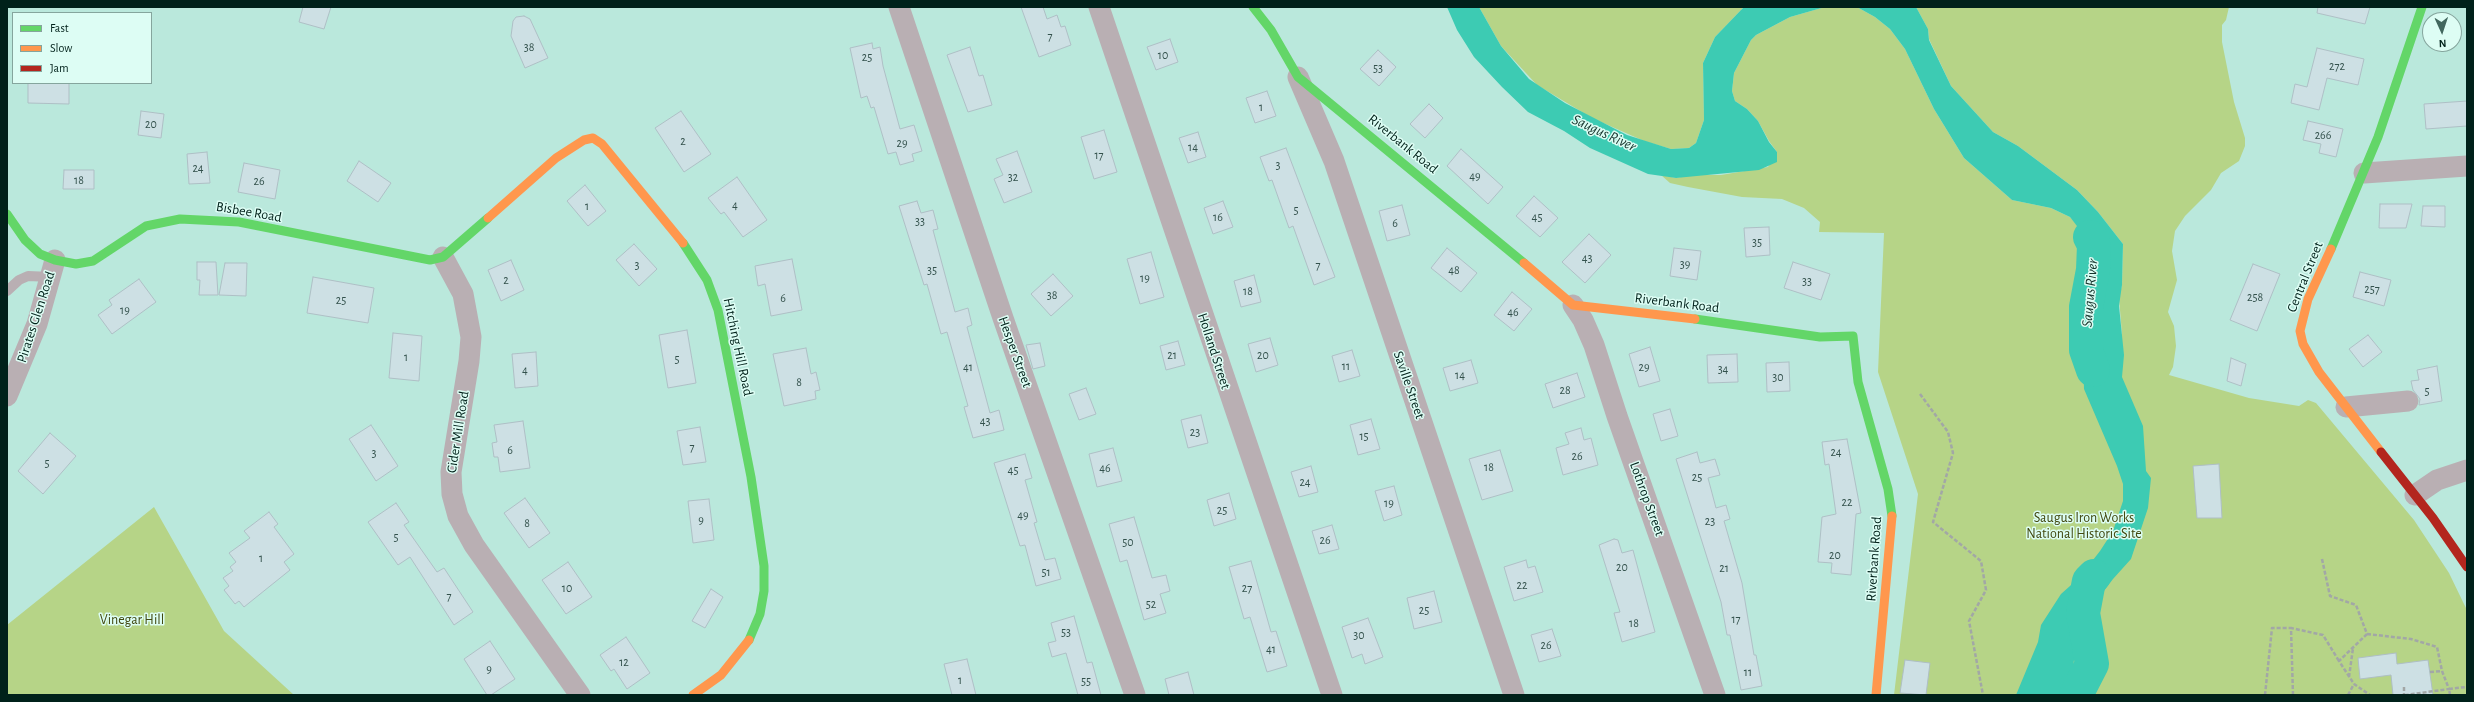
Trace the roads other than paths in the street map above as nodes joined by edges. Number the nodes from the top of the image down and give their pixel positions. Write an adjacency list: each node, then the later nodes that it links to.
1 (899, 7): 22 (street, Hesper Street)
2 (1099, 7): 23 (street, Holland Street)
3 (1253, 7): 5 (street, Riverbank Road)
4 (2422, 7): 7 (street, Central Street)
5 (1298, 77): 12 (street, Riverbank Road); 24 (street, Saville Street)
6 (2467, 166): 7 (street)
7 (2364, 173): 16 (street, Central Street)
8 (7, 214): 10 (street, Bisbee Road)
9 (442, 257): 10 (street, Bisbee Road); 20 (street, Cider Mill Road); 21 (street, Hitching Hill Road)
10 (53, 268): 11 (lane); 13 (street, Pirates Glen Road)
11 (7, 291)
12 (1573, 305): 25 (street, Lothrop Street); 26 (street, Riverbank Road)
13 (14, 363): 14 (street, Pirates Glen Road)
14 (7, 396)
15 (2408, 401): 16 (street)
16 (2346, 407): 18 (street, Central Street)
17 (2467, 470): 18 (street)
18 (2415, 495): 19 (street, Central Street)
19 (2467, 567)
20 (580, 695)
21 (693, 695)
22 (1135, 695)
23 (1332, 695)
24 (1514, 695)
25 (1715, 695)
26 (1876, 695)

